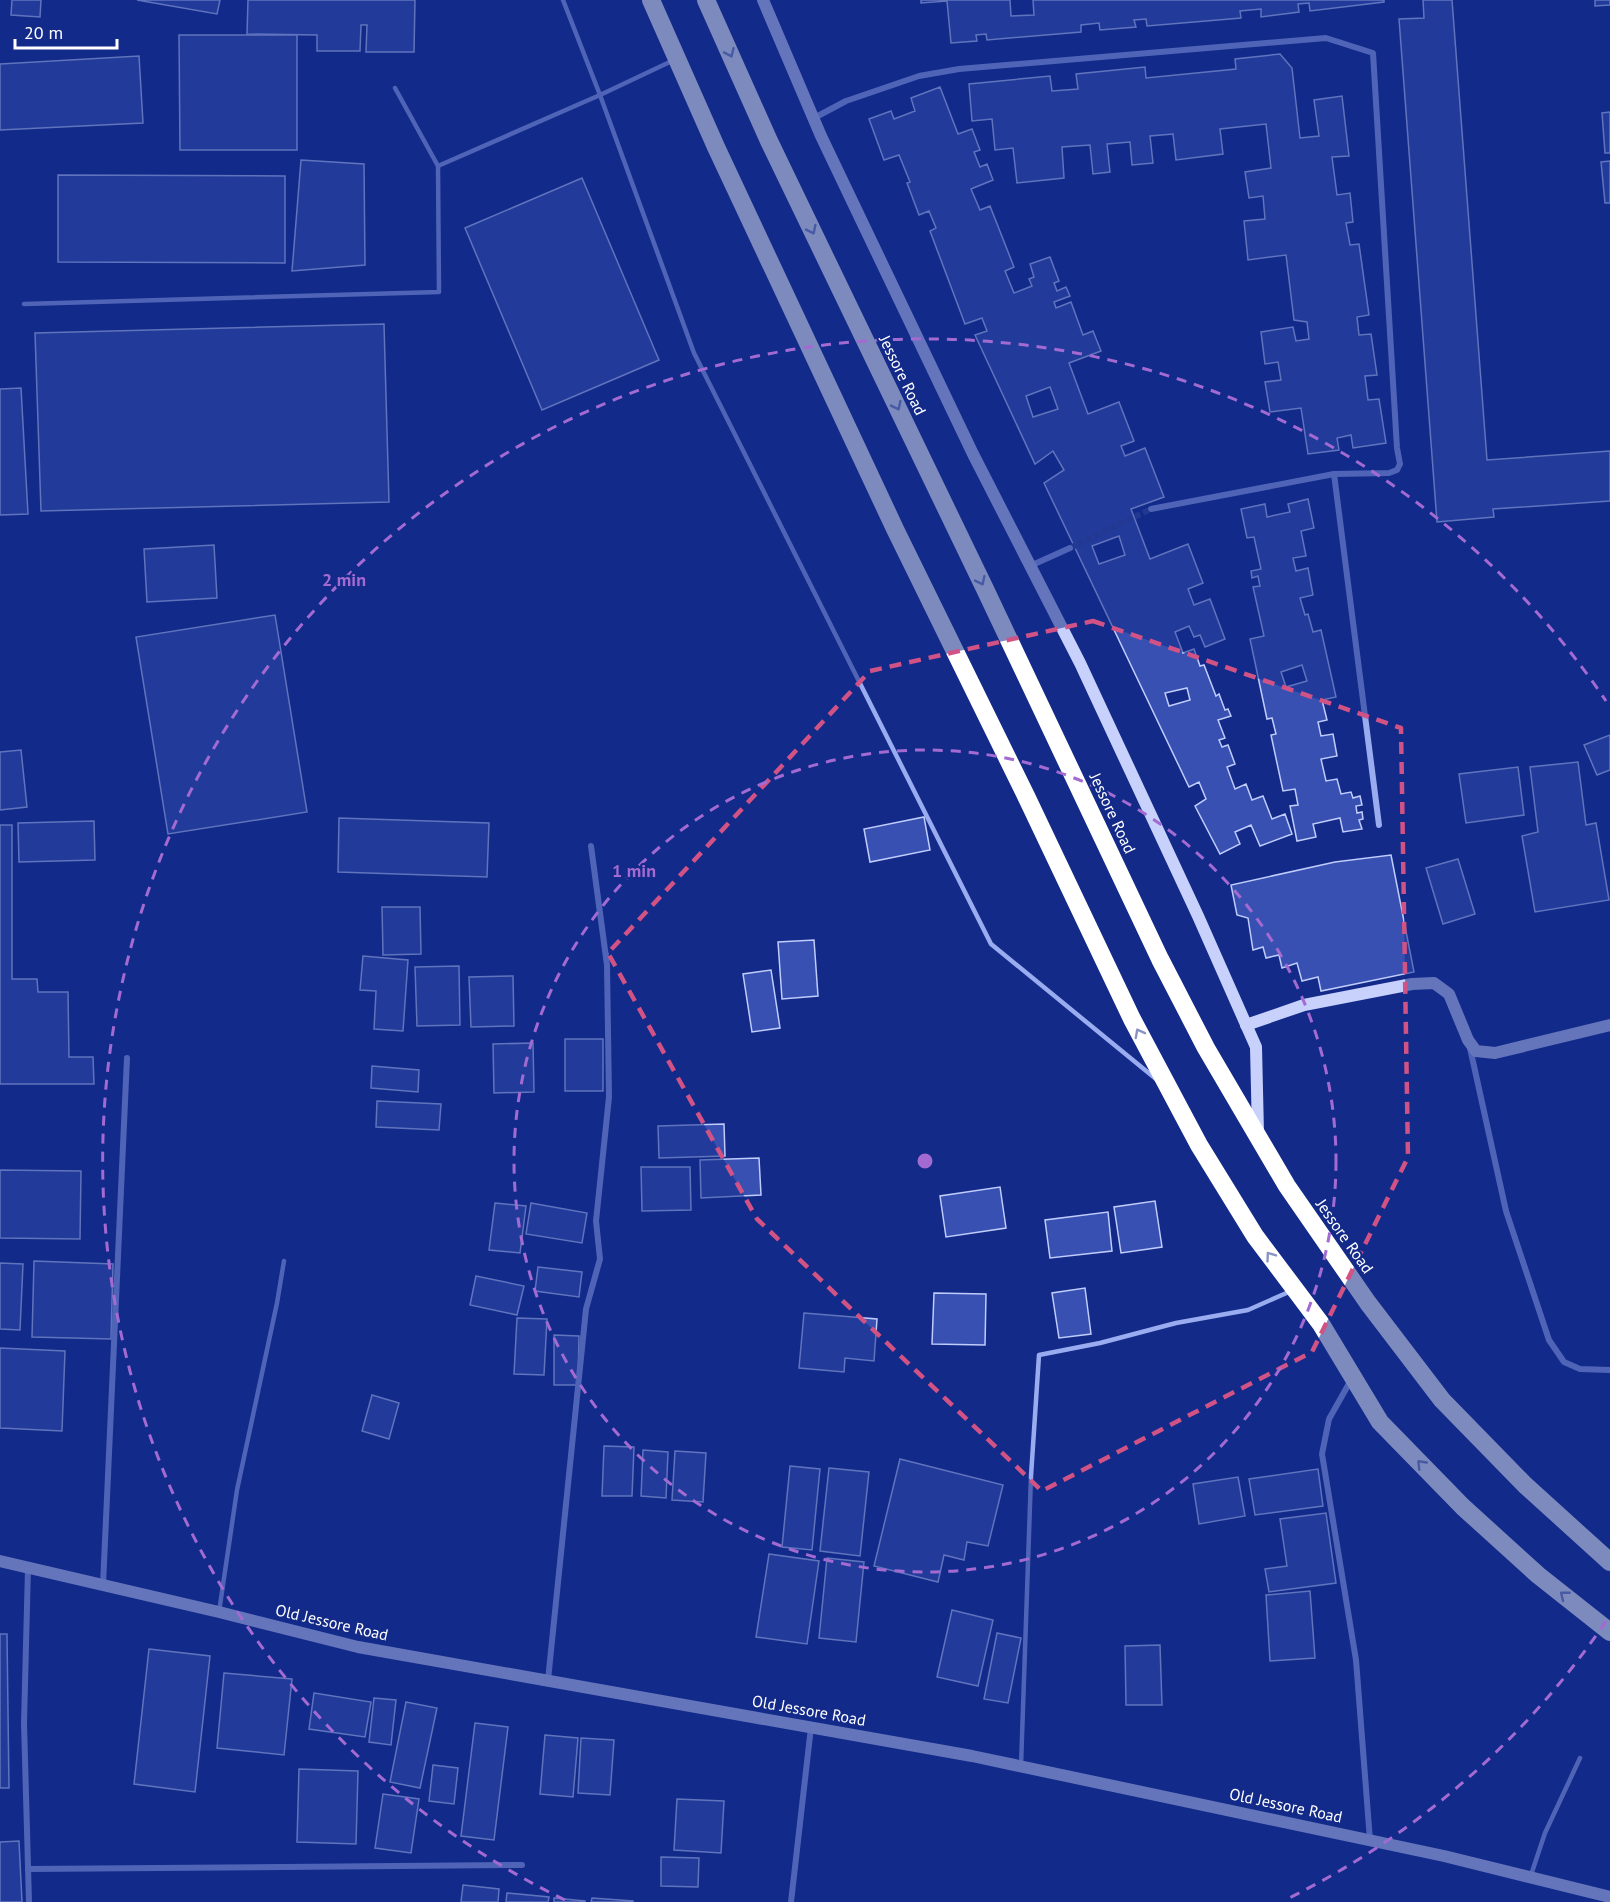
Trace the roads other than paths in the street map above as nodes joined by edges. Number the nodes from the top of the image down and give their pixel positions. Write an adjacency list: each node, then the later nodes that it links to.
1 (563, 0): 7 (lane)
2 (651, 0): 5 (highway)
3 (706, 0): 22 (highway, Jessore Road, one-way to 22)
4 (763, 0): 8 (street)
5 (677, 58): 7 (lane); 21 (highway, one-way to 5)
6 (395, 88): 9 (lane)
7 (600, 95): 9 (lane); 21 (lane)
8 (814, 118): 11 (street); 14 (street)
9 (438, 166): 10 (lane)
10 (24, 304)
11 (1334, 474): 12 (street); 15 (street)
12 (1151, 509)
13 (1070, 548): 14 (street)
14 (1030, 567): 17 (street)
15 (1379, 825)
16 (591, 846): 33 (street)
17 (1246, 1025): 19 (street); 22 (street)
18 (1610, 1025): 19 (street)
19 (1468, 1040): 25 (street)
20 (127, 1058): 30 (street)
21 (1170, 1090): 24 (highway, one-way to 21)
22 (1258, 1136): 28 (highway, Jessore Road)
23 (284, 1261): 31 (lane)
24 (1295, 1289): 26 (highway); 36 (lane)
25 (1610, 1370)
26 (1352, 1377): 32 (highway, one-way to 26); 37 (street)
27 (0, 1562): 29 (street, Old Jessore Road)
28 (1610, 1562)
29 (27, 1568): 30 (street, Old Jessore Road); 39 (street)
30 (103, 1586): 31 (street, Old Jessore Road)
31 (219, 1612): 33 (street, Old Jessore Road)
32 (1610, 1632)
33 (548, 1680): 34 (street, Old Jessore Road)
34 (811, 1727): 36 (street, Old Jessore Road); 43 (street)
35 (1580, 1758): 40 (lane)
36 (1021, 1766): 37 (street, Old Jessore Road)
37 (1370, 1840): 40 (street, Old Jessore Road)
38 (522, 1865): 39 (street)
39 (28, 1869): 42 (street)
40 (1530, 1877): 41 (street, Old Jessore Road)
41 (1610, 1898)
42 (28, 1902)
43 (791, 1902)

